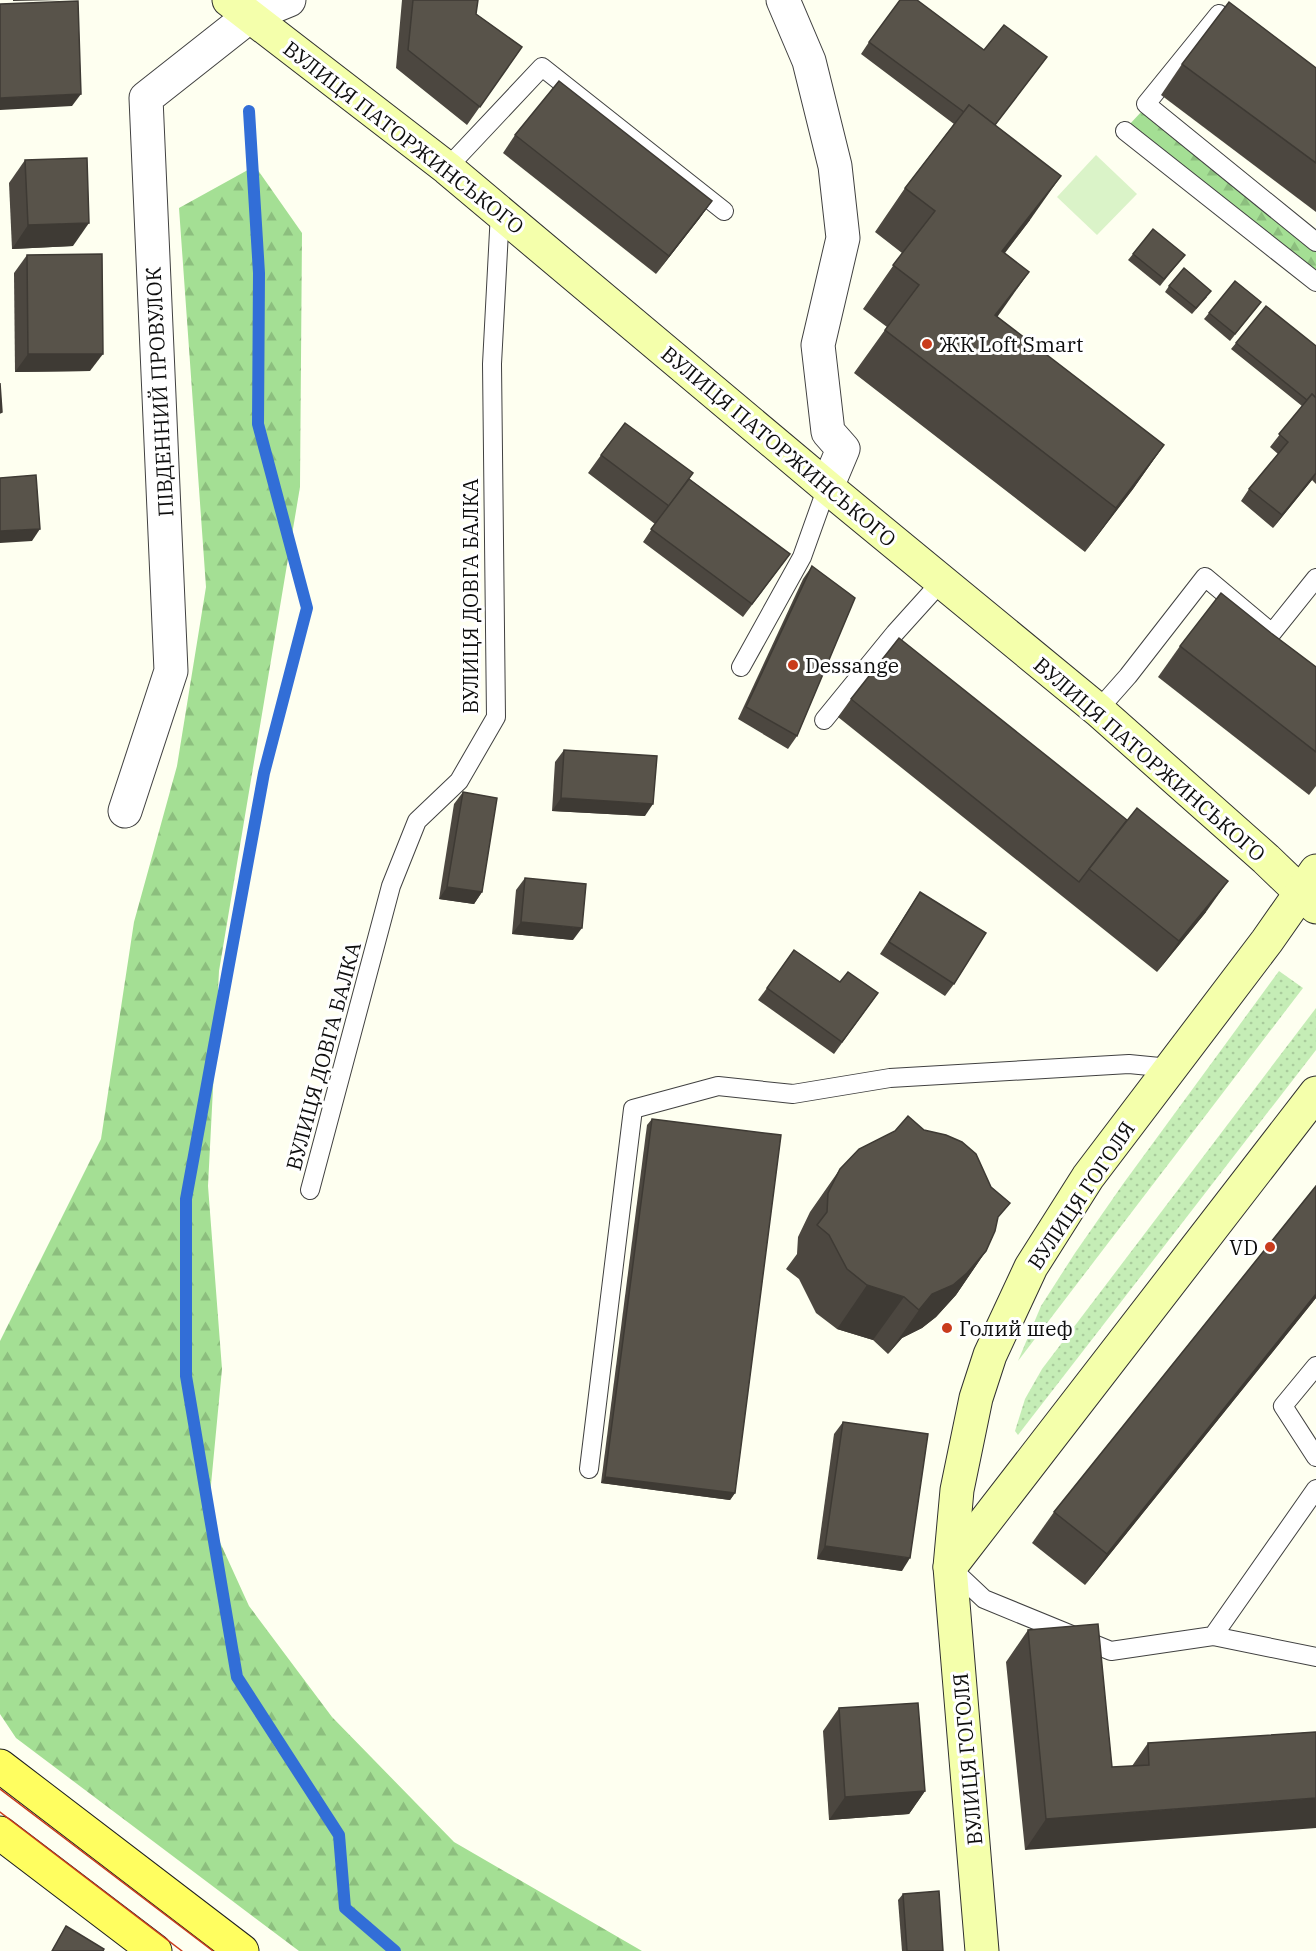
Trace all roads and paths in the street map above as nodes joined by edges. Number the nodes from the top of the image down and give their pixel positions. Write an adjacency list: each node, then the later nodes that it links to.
1 (289, 0): 3 (street)
2 (783, 0): 11 (street)
3 (240, 8): 6 (main road, ВУЛИЦЯ ПАТОРЖИНСЬКОГО); 17 (street, ПІВДЕННИЙ ПРОВУЛОК)
4 (1254, 41): 9 (lane)
5 (1125, 130): 10 (lane)
6 (447, 168): 7 (lane); 8 (main road, ВУЛИЦЯ ПАТОРЖИНСЬКОГО)
7 (724, 211)
8 (500, 212): 11 (main road, ВУЛИЦЯ ПАТОРЖИНСЬКОГО); 21 (lane, ВУЛИЦЯ ДОВГА БАЛКА)
9 (1316, 242)
10 (1316, 282)
11 (827, 487): 13 (main road, ВУЛИЦЯ ПАТОРЖИНСЬКОГО); 14 (lane)
12 (1316, 578): 15 (lane)
13 (942, 582): 15 (main road, ВУЛИЦЯ ПАТОРЖИНСЬКОГО); 16 (lane)
14 (741, 667)
15 (1098, 710): 18 (main road, ВУЛИЦЯ ПАТОРЖИНСЬКОГО)
16 (824, 720)
17 (125, 811)
18 (1311, 891): 19 (main road, ВУЛИЦЯ ГОГОЛЯ)
19 (1170, 1068): 24 (lane); 26 (main road, ВУЛИЦЯ ГОГОЛЯ)
20 (1316, 1093): 26 (main road)
21 (310, 1190)
22 (1316, 1366): 23 (lane)
23 (1316, 1457)
24 (589, 1469)
25 (1316, 1489): 27 (lane)
26 (950, 1567): 27 (lane); 33 (main road, ВУЛИЦЯ ГОГОЛЯ)
27 (1213, 1636): 28 (lane)
28 (1316, 1657)
29 (0, 1766): 32 (main road)
30 (0, 1833): 31 (main road)
31 (155, 1951)
32 (242, 1951)
33 (982, 1951)

